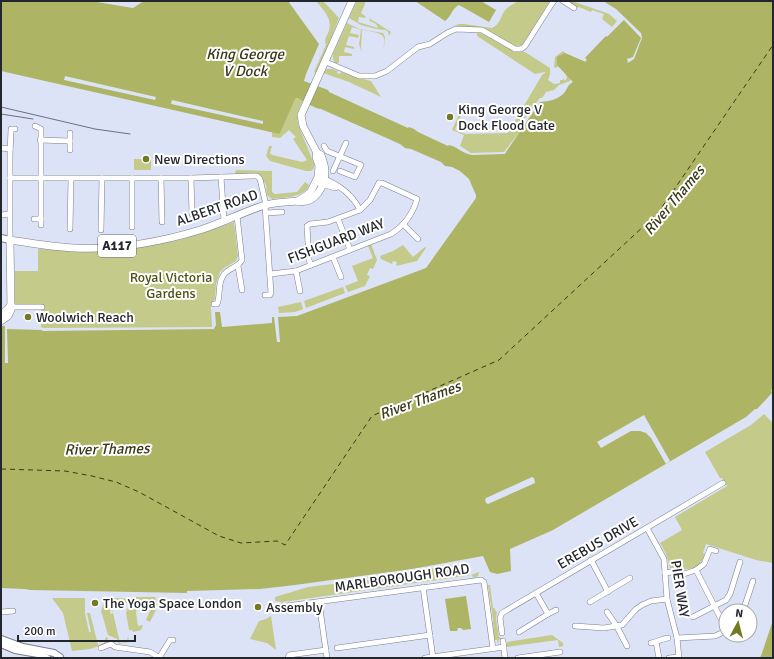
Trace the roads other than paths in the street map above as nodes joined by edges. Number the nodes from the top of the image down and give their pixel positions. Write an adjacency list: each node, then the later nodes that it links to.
1 (352, 1): 5 (highway)
2 (554, 1): 5 (street)
3 (563, 1): 4 (street)
4 (574, 8)
5 (326, 62): 27 (highway)
6 (35, 126): 9 (street)
7 (13, 129): 14 (street)
8 (70, 133): 10 (street)
9 (40, 140): 10 (street); 21 (street)
10 (70, 141): 15 (street)
11 (346, 143): 16 (street)
12 (324, 146): 16 (street)
13 (1, 148): 14 (street)
14 (10, 149): 20 (street)
15 (70, 150)
16 (340, 156): 17 (street); 18 (street)
17 (333, 171)
18 (340, 171)
19 (221, 177): 25 (street); 28 (street); 39 (street)
20 (10, 178): 21 (street); 32 (street)
21 (41, 178): 26 (street); 37 (street)
22 (102, 178): 23 (street); 26 (street); 45 (street)
23 (132, 178): 24 (street); 43 (street)
24 (161, 178): 25 (street); 40 (street)
25 (191, 178): 33 (street)
26 (71, 179): 44 (street)
27 (320, 181): 28 (highway, ALBERT ROAD / A117); 29 (street, FISHGUARD WAY)
28 (265, 205): 31 (street); 35 (highway, ALBERT ROAD / A117)
29 (360, 210): 38 (street); 41 (street, FISHGUARD WAY)
30 (282, 212): 31 (street)
31 (266, 213): 54 (street)
32 (9, 214): 34 (street); 48 (street)
33 (192, 214)
34 (1, 215)
35 (237, 216): 39 (highway, ALBERT ROAD / A117); 52 (street)
36 (34, 219): 37 (street)
37 (41, 219): 42 (street)
38 (338, 219): 49 (street); 51 (street)
39 (224, 221): 48 (highway, ALBERT ROAD / A117)
40 (162, 222)
41 (403, 224): 47 (street); 49 (street, FISHGUARD WAY)
42 (41, 225)
43 (132, 227)
44 (70, 229)
45 (101, 230)
46 (1, 238): 48 (main road, ALBERT ROAD)
47 (418, 239)
48 (10, 240): 60 (highway)
49 (349, 250): 50 (street, FISHGUARD WAY)
50 (333, 257): 51 (street, FISHGUARD WAY); 55 (street)
51 (311, 265): 53 (street, FISHGUARD WAY)
52 (238, 266): 56 (street); 59 (street)
53 (296, 271): 54 (street, FISHGUARD WAY); 57 (street)
54 (270, 274): 58 (street)
55 (340, 277)
56 (242, 290)
57 (300, 291)
58 (268, 296)
59 (214, 304)
60 (11, 306): 61 (street); 62 (highway); 63 (highway)
61 (42, 307)
62 (1, 314)
63 (1, 321)
64 (723, 483): 65 (street, EREBUS DRIVE)
65 (647, 528): 67 (street, EREBUS DRIVE); 70 (street, PIER WAY)
66 (716, 551): 69 (street)
67 (591, 560): 74 (street); 75 (street, EREBUS DRIVE)
68 (740, 562): 80 (street)
69 (696, 570): 70 (street); 80 (street)
70 (665, 572): 76 (street, PIER WAY)
71 (630, 578): 74 (street)
72 (753, 581): 79 (street)
73 (423, 587): 77 (street, MARLBOROUGH ROAD); 93 (street); 105 (street, MARLBOROUGH ROAD)
74 (608, 592): 78 (street)
75 (536, 593): 86 (street); 92 (street, EREBUS DRIVE)
76 (667, 599): 89 (street); 96 (street, PIER WAY)
77 (319, 602): 81 (street, MARLBOROUGH ROAD); 106 (street)
78 (590, 602)
79 (746, 603)
80 (714, 606): 87 (street); 88 (street)
81 (279, 607)
82 (556, 610): 86 (street)
83 (13, 611): 84 (street)
84 (1, 612)
85 (607, 612): 89 (street)
86 (548, 614): 91 (street)
87 (718, 614)
88 (693, 617)
89 (616, 625): 90 (street); 101 (street)
90 (575, 626)
91 (519, 632)
92 (502, 633)
93 (430, 635): 104 (street); 109 (street)
94 (718, 635): 96 (street)
95 (668, 638): 119 (street)
96 (677, 638): 110 (street, PIER WAY)
97 (1, 639): 112 (main road)
98 (173, 640): 113 (street)
99 (503, 641): 102 (street)
100 (1, 644): 111 (main road)
101 (627, 646)
102 (504, 647): 105 (street); 117 (street)
103 (101, 648): 113 (street)
104 (337, 648)
105 (493, 648): 109 (street)
106 (326, 650): 114 (street); 115 (street)
107 (560, 652): 108 (street)
108 (546, 656): 118 (street)
109 (433, 657): 116 (street)
110 (678, 657): 120 (street)
111 (47, 658)
112 (60, 658)
113 (160, 658)
114 (288, 658)
115 (327, 658)
116 (425, 658)
117 (505, 658)
118 (518, 658)
119 (659, 658)
120 (669, 658)

